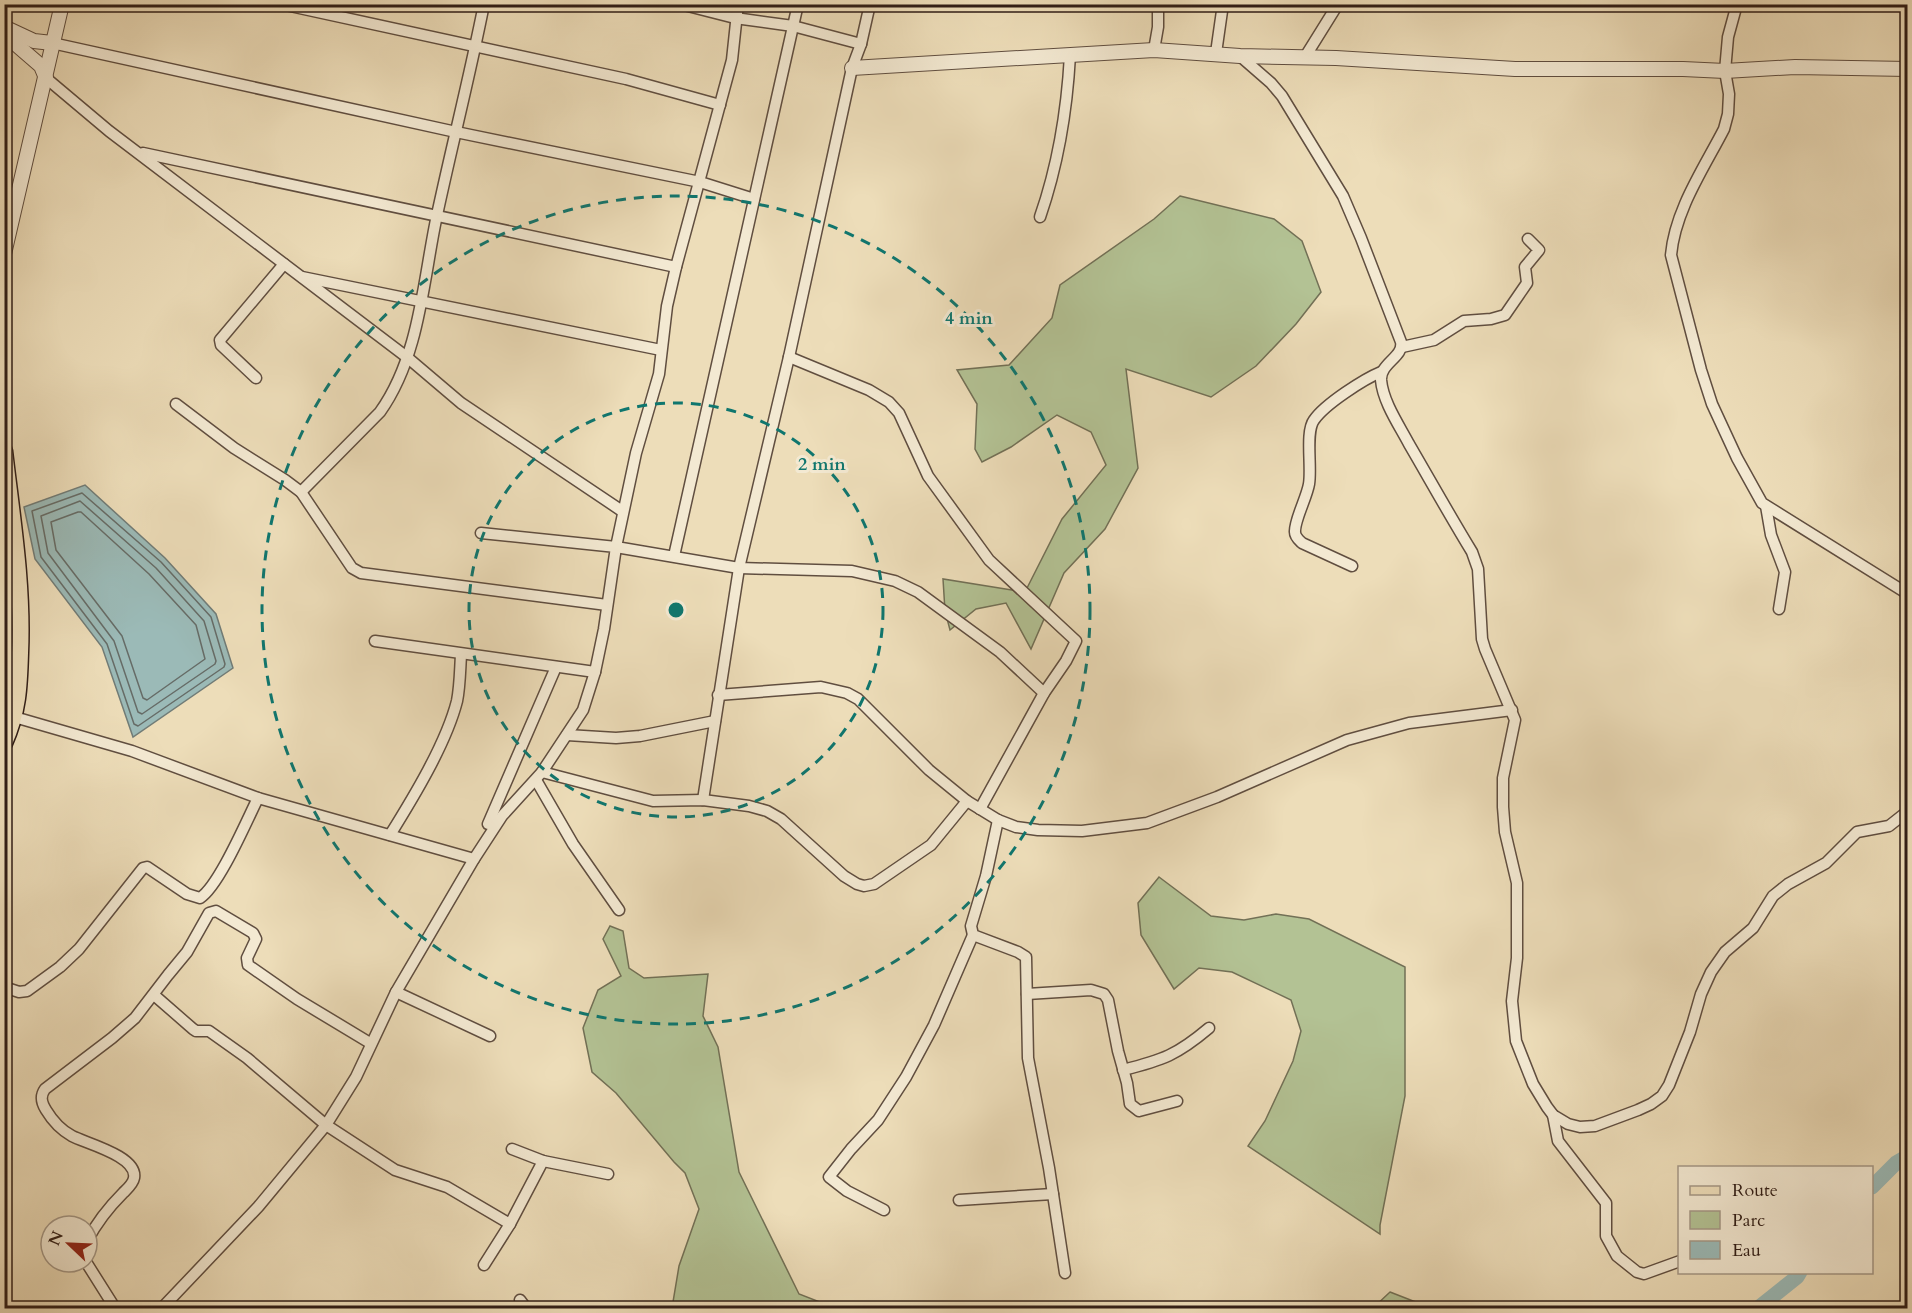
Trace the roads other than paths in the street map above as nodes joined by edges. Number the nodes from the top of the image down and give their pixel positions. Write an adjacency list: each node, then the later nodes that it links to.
1 (62, 4): 16 (street)
2 (281, 4): 18 (street)
3 (484, 4): 18 (street)
4 (680, 4): 12 (street)
5 (738, 4): 12 (street)
6 (798, 4): 13 (street)
7 (870, 4): 17 (street)
8 (1158, 4): 19 (street)
9 (1223, 4): 20 (street)
10 (1338, 4): 23 (street)
11 (1737, 4): 26 (street)
12 (735, 18): 13 (street); 28 (street)
13 (794, 26): 17 (street); 32 (street)
14 (4, 27): 16 (street)
15 (4, 34): 27 (street)
16 (52, 43): 27 (street); 29 (street)
17 (861, 44): 24 (street)
18 (475, 47): 28 (street); 29 (street)
19 (1154, 50): 20 (street); 21 (street)
20 (1216, 53): 22 (street)
21 (1070, 55): 24 (street); 34 (street)
22 (1240, 56): 23 (street); 41 (street)
23 (1305, 57): 26 (street)
24 (852, 68): 43 (street)
25 (1908, 69): 26 (street)
26 (1725, 71): 50 (street)
27 (46, 78): 30 (street); 36 (street)
28 (720, 105): 31 (street)
29 (456, 132): 31 (street); 33 (street)
30 (139, 152): 33 (street); 37 (street)
31 (700, 182): 32 (street); 38 (street)
32 (754, 199): 55 (street)
33 (437, 216): 38 (street); 40 (street)
34 (1040, 217)
35 (1528, 239): 41 (street)
36 (4, 254)
37 (284, 264): 39 (street); 46 (street)
38 (676, 267): 42 (street)
39 (299, 276): 40 (street); 44 (street)
40 (420, 301): 42 (street); 44 (street)
41 (1402, 347): 45 (street)
42 (661, 350): 51 (street)
43 (789, 357): 57 (street); 65 (street)
44 (408, 358): 49 (street); 51 (street)
45 (1382, 372): 56 (street); 67 (street)
46 (256, 378)
47 (176, 404): 49 (street)
48 (4, 451): 54 (main road)
49 (301, 492): 59 (street)
50 (1766, 506): 58 (street); 60 (street)
51 (622, 511): 53 (street)
52 (480, 533): 53 (street)
53 (616, 547): 55 (street); 59 (street)
54 (10, 548): 68 (main road)
55 (674, 556): 57 (street)
56 (1352, 566)
57 (739, 568): 65 (street); 66 (street)
58 (1908, 594)
59 (607, 605): 64 (street)
60 (1779, 609)
61 (375, 641): 62 (street)
62 (461, 655): 63 (street); 80 (street)
63 (556, 667): 64 (street); 79 (street)
64 (595, 672): 70 (street)
65 (1044, 693): 76 (street)
66 (718, 695): 69 (street); 75 (street)
67 (1512, 710): 78 (street); 93 (street)
68 (10, 715): 71 (main road); 73 (street)
69 (715, 721): 70 (street); 74 (street)
70 (567, 735): 72 (street)
71 (4, 743)
72 (539, 776): 74 (street); 81 (street); 82 (street)
73 (258, 798): 80 (street); 84 (street)
74 (703, 800): 75 (street)
75 (967, 801): 76 (street)
76 (980, 809): 78 (street)
77 (1908, 812): 93 (street)
78 (998, 820): 83 (street)
79 (488, 824)
80 (390, 835): 81 (street)
81 (474, 859): 85 (street)
82 (619, 910)
83 (973, 935): 86 (street); 100 (street)
84 (4, 987)
85 (396, 992): 89 (street); 90 (street)
86 (1027, 994): 91 (street); 98 (street)
87 (153, 995): 90 (street); 94 (street); 101 (street)
88 (1209, 1028): 91 (street)
89 (490, 1036)
90 (370, 1043): 94 (street)
91 (1123, 1070): 92 (street)
92 (1177, 1101)
93 (1553, 1115): 103 (street)
94 (326, 1125): 102 (street); 108 (street)
95 (512, 1149): 96 (street)
96 (543, 1161): 97 (street); 102 (street)
97 (608, 1174)
98 (1053, 1194): 99 (street); 105 (street)
99 (959, 1200)
100 (884, 1210)
101 (99, 1221)
102 (510, 1224): 104 (street)
103 (1678, 1262)
104 (484, 1265)
105 (1065, 1273)
106 (94, 1274): 107 (street)
107 (115, 1308)
108 (162, 1308)

